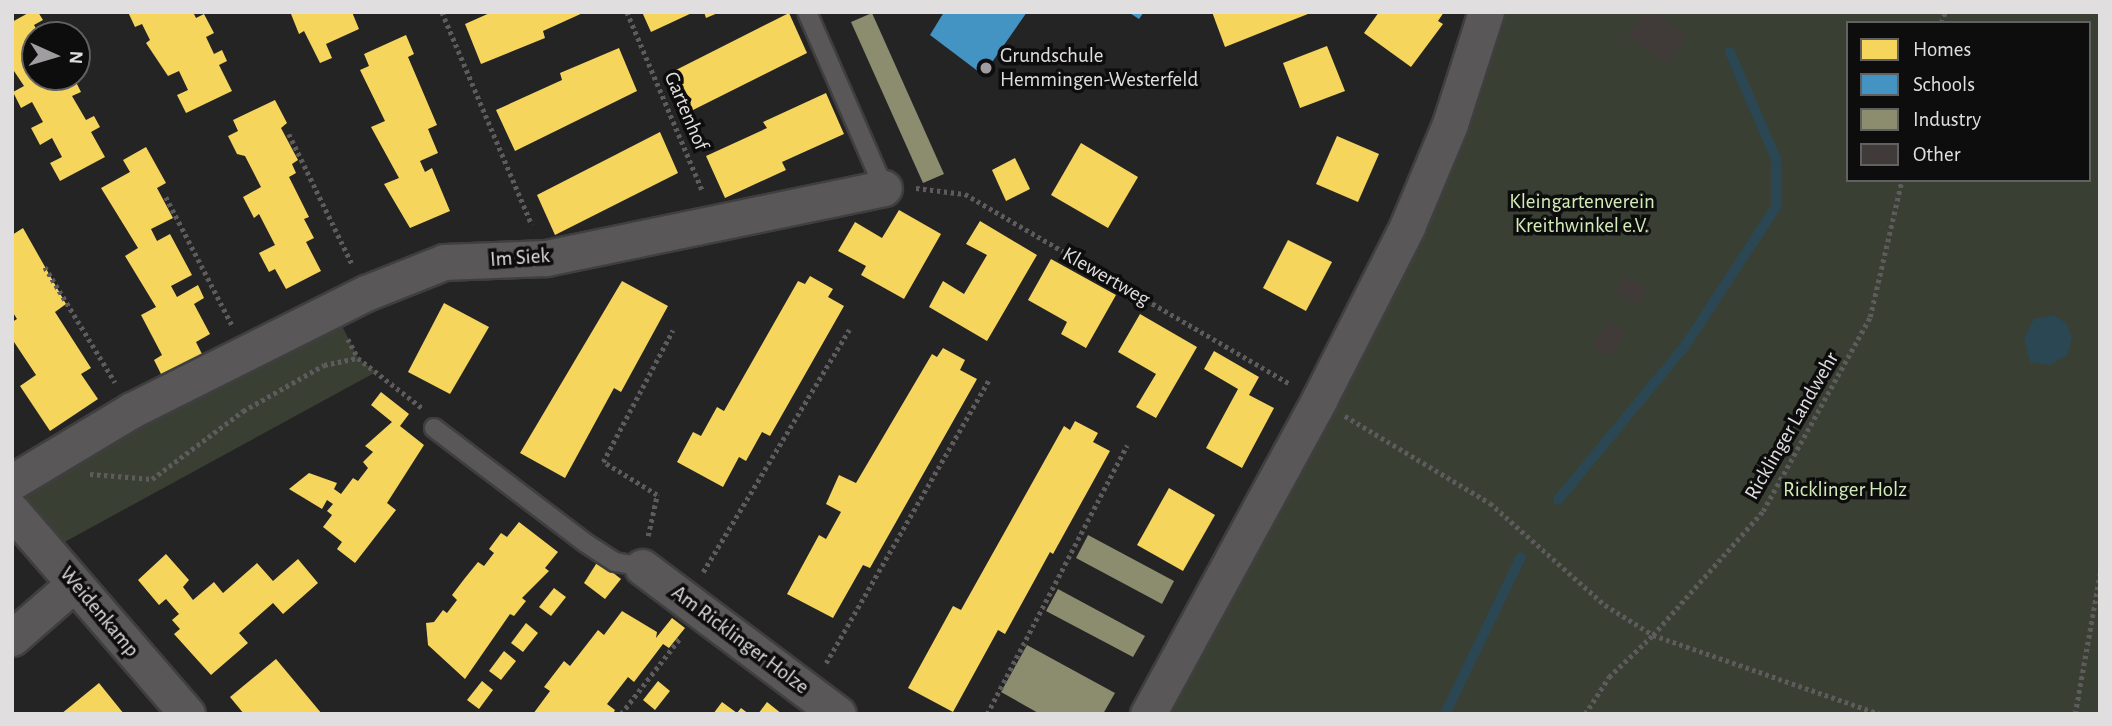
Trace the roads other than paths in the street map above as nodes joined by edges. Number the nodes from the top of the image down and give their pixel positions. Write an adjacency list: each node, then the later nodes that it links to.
1 (807, 12): 3 (lane)
2 (1486, 12): 12 (street)
3 (884, 188): 5 (street, Im Siek)
4 (434, 428): 7 (lane)
5 (23, 474)
6 (12, 511): 8 (street, Weidenkamp)
7 (642, 567): 11 (street, Am Ricklinger Holze)
8 (74, 584): 9 (street); 10 (street, Weidenkamp)
9 (12, 638)
10 (187, 714)
11 (838, 714)
12 (1148, 714)

